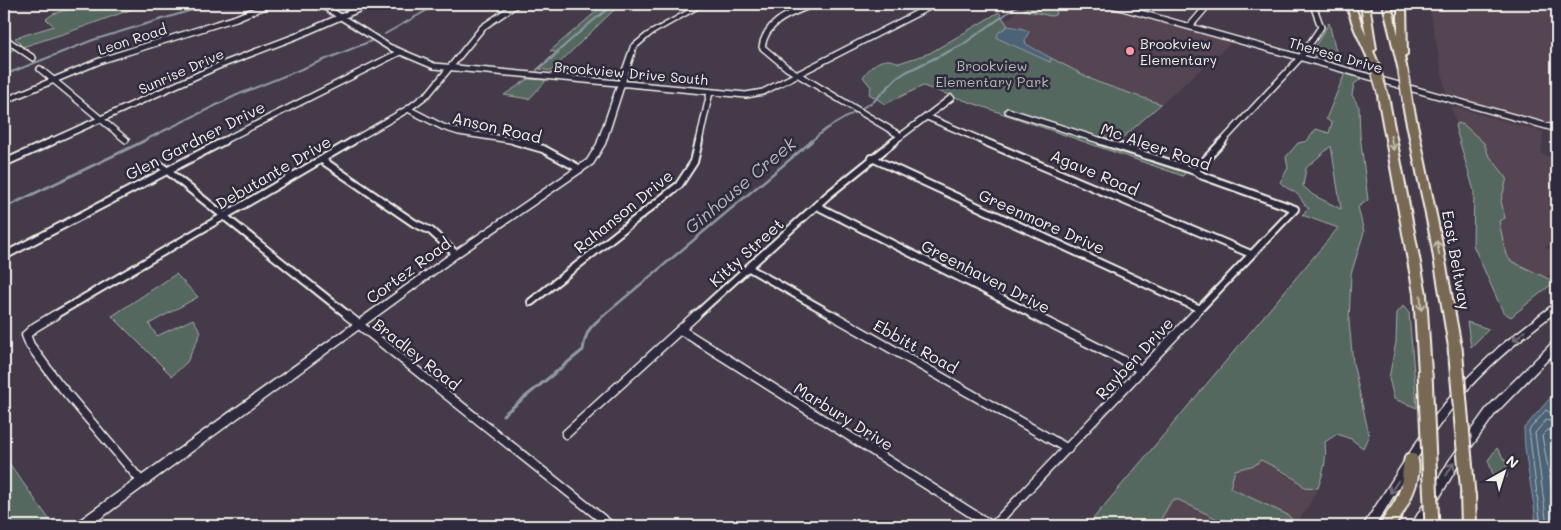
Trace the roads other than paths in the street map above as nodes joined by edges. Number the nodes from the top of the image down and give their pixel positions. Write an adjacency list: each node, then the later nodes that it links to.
1 (270, 4): 26 (street, Leon Road)
2 (320, 4): 15 (street, Brookview Drive South)
3 (370, 4): 15 (street, Sunrise Drive)
4 (517, 4): 22 (street, Debutante Drive)
5 (702, 4): 27 (street, Cortez Road)
6 (814, 4): 25 (street)
7 (935, 4): 25 (street, Brookview Drive South)
8 (1108, 4): 16 (street, Theresa Drive)
9 (1209, 4): 16 (street)
10 (1350, 4): 21 (highway)
11 (1365, 4): 21 (highway)
12 (1387, 4): 24 (highway, East Beltway)
13 (1402, 4): 24 (highway)
14 (1313, 5): 19 (street)
15 (341, 17): 18 (street, Brookview Drive South); 34 (street, Sunrise Drive)
16 (1190, 26): 19 (street, Theresa Drive)
17 (4, 38): 20 (street)
18 (400, 52): 22 (street, Brookview Drive South); 43 (street, Glen Gardner Drive)
19 (1302, 57): 35 (street, Theresa Drive); 44 (street)
20 (33, 58)
21 (1374, 63): 69 (highway, one-way to 69, bridge)
22 (450, 67): 27 (street, Brookview Drive South); 31 (street, Debutante Drive)
23 (40, 69): 26 (street)
24 (1403, 70): 70 (highway, East Beltway, one-way to 24, bridge)
25 (798, 75): 28 (street, Brookview Drive South); 36 (street)
26 (53, 80): 30 (street, Leon Road); 34 (street)
27 (619, 84): 28 (street, Brookview Drive South); 42 (street, Cortez Road)
28 (710, 92): 52 (street, Rahanson Drive)
29 (951, 98): 33 (street, Kitty Street)
30 (4, 101)
31 (408, 109): 39 (street, Debutante Drive); 42 (street, Anson Road)
32 (1008, 111): 44 (street, Mc Aleer Road)
33 (928, 117): 36 (street, Kitty Street); 49 (street, Agave Road)
34 (101, 119): 37 (street); 40 (street, Sunrise Drive)
35 (1557, 129)
36 (901, 136): 38 (street, Kitty Street)
37 (126, 140)
38 (872, 158): 45 (street, Kitty Street); 54 (street, Greenmore Drive)
39 (322, 160): 47 (street, Debutante Drive); 48 (street)
40 (4, 163)
41 (160, 165): 43 (street, Bradley Road)
42 (580, 170): 48 (street, Cortez Road)
43 (167, 171): 47 (street, Bradley Road); 50 (street, Glen Gardner Drive)
44 (1195, 171): 46 (street, Mc Aleer Road)
45 (817, 206): 51 (street, Kitty Street); 58 (street, Greenhaven Drive)
46 (1295, 209): 49 (street, Rayben Drive)
47 (223, 216): 55 (street, Bradley Road); 62 (street, Debutante Drive)
48 (456, 254): 55 (street, Cortez Road)
49 (1251, 254): 54 (street, Rayben Drive)
50 (4, 256)
51 (749, 268): 56 (street, Kitty Street); 60 (street, Ebbitt Road)
52 (531, 302)
53 (1557, 306): 61 (street, one-way to 61)
54 (1200, 309): 58 (street, Rayben Drive)
55 (358, 325): 62 (street, Cortez Road); 64 (street, Bradley Road)
56 (681, 330): 59 (street, Kitty Street); 65 (street, Marbury Drive)
57 (1557, 344): 68 (street, one-way to 57)
58 (1142, 370): 60 (street, Rayben Drive)
59 (566, 434)
60 (1068, 449): 65 (street, Rayben Drive)
61 (1411, 459): 66 (street, one-way to 66); 67 (highway)
62 (142, 482): 63 (street, Cortez Road)
63 (80, 526)
64 (611, 526)
65 (992, 526)
66 (1369, 526)
67 (1387, 526)
68 (1416, 526)
69 (1432, 526)
70 (1469, 526)

